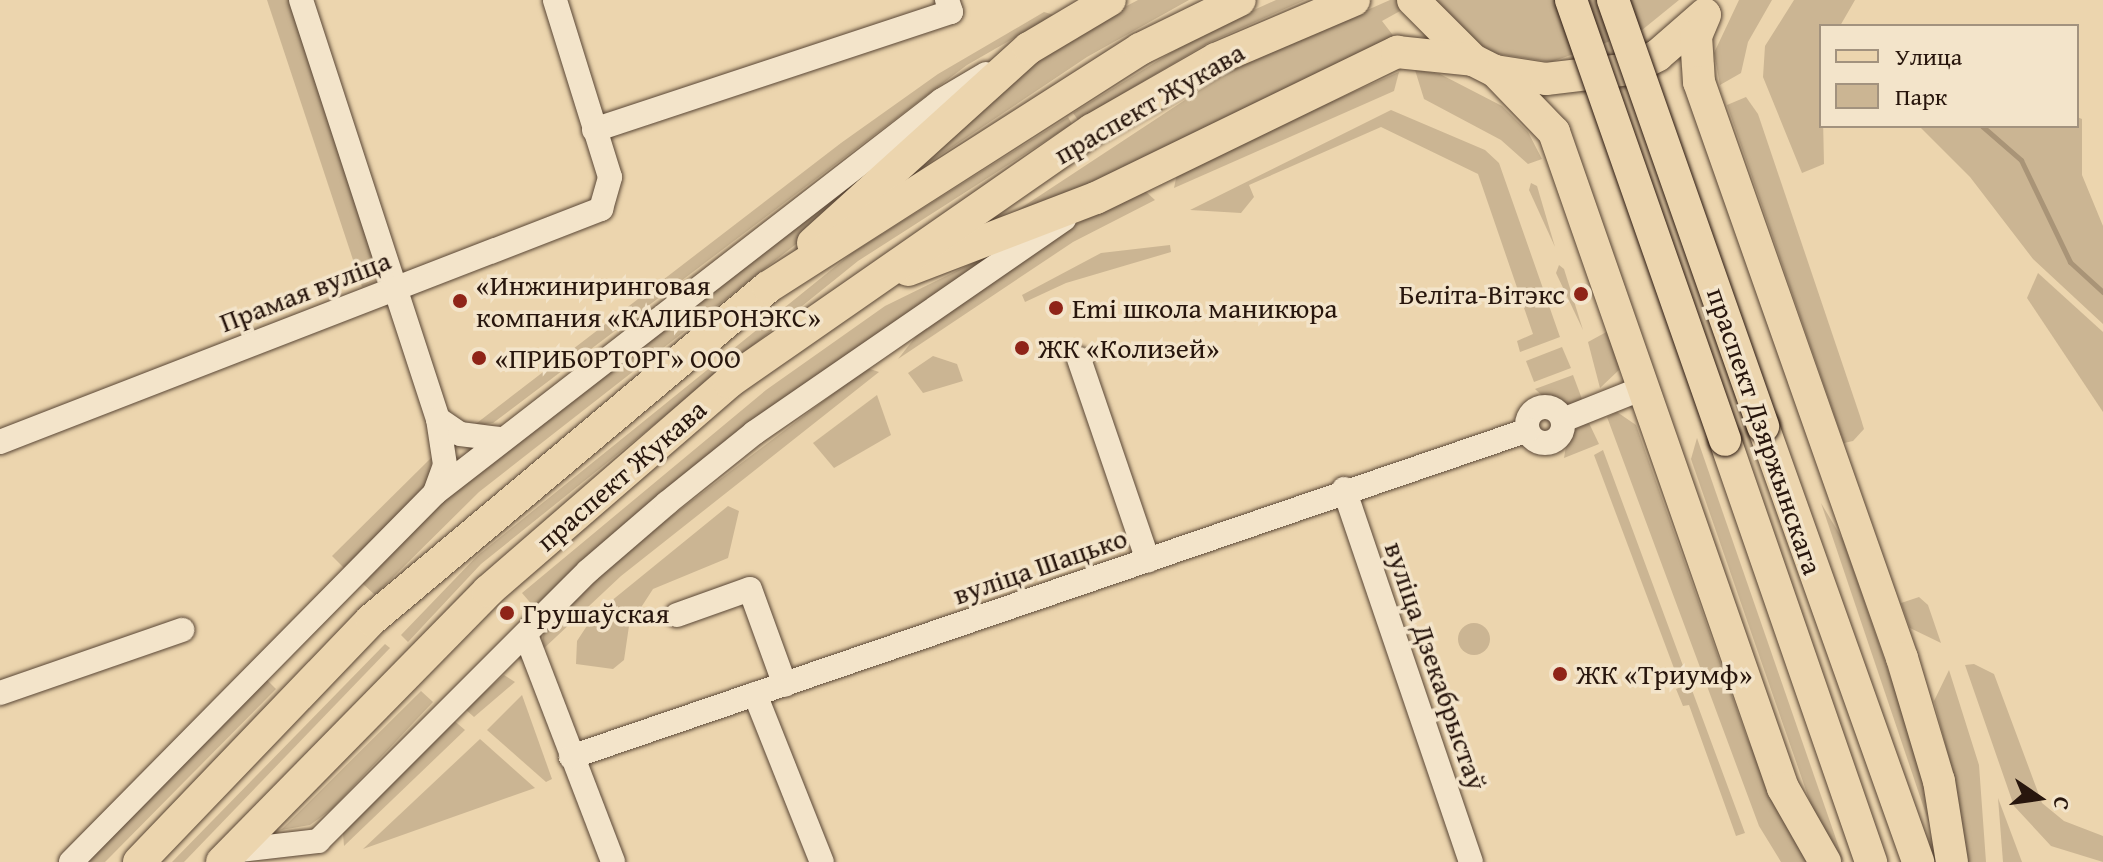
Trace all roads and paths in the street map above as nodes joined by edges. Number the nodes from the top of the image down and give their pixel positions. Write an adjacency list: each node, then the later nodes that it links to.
1 (301, 0): 16 (street)
2 (555, 0): 13 (street)
3 (1110, 0): 11 (main road)
4 (1240, 0): 15 (main road, праспект Жукава)
5 (1354, 0): 17 (main road, праспект Жукава)
6 (1413, 0): 12 (main road)
7 (1571, 0): 40 (main road, праспект Дзяржынскага, bridge)
8 (1613, 0): 41 (main road, праспект Дзяржынскага, bridge)
9 (949, 6): 13 (street)
10 (1711, 7): 12 (main road); 42 (main road)
11 (1029, 48): 15 (main road); 21 (street)
12 (1484, 65): 14 (main road); 19 (main road)
13 (594, 130): 16 (street, Прамая вуліца)
14 (1096, 198): 17 (main road); 28 (street, праспект Жукава)
15 (768, 287): 35 (main road, праспект Жукава)
16 (398, 288): 20 (street); 22 (street, Прамая вуліца)
17 (854, 290): 33 (main road, праспект Жукава)
18 (1079, 359): 25 (street)
19 (1643, 388): 23 (street, вуліца Шацько); 39 (main road)
20 (438, 419): 21 (street); 24 (street)
21 (500, 439): 24 (street)
22 (0, 442)
23 (1344, 489): 25 (street, вуліца Шацько); 38 (street, вуліца Дзекабрыстаў)
24 (435, 493): 34 (street)
25 (1148, 561): 29 (street, вуліца Шацько)
26 (677, 615): 29 (street)
27 (182, 630): 30 (street)
28 (526, 635): 32 (street); 33 (street, праспект Жукава)
29 (785, 685): 31 (street, вуліца Шацько)
30 (0, 693)
31 (755, 694): 32 (street, вуліца Шацько); 37 (street)
32 (571, 757): 36 (street)
33 (227, 857)
34 (71, 862)
35 (139, 862)
36 (613, 862)
37 (822, 862)
38 (1471, 862)
39 (1825, 862)
40 (1871, 862)
41 (1918, 862)
42 (1952, 862)

